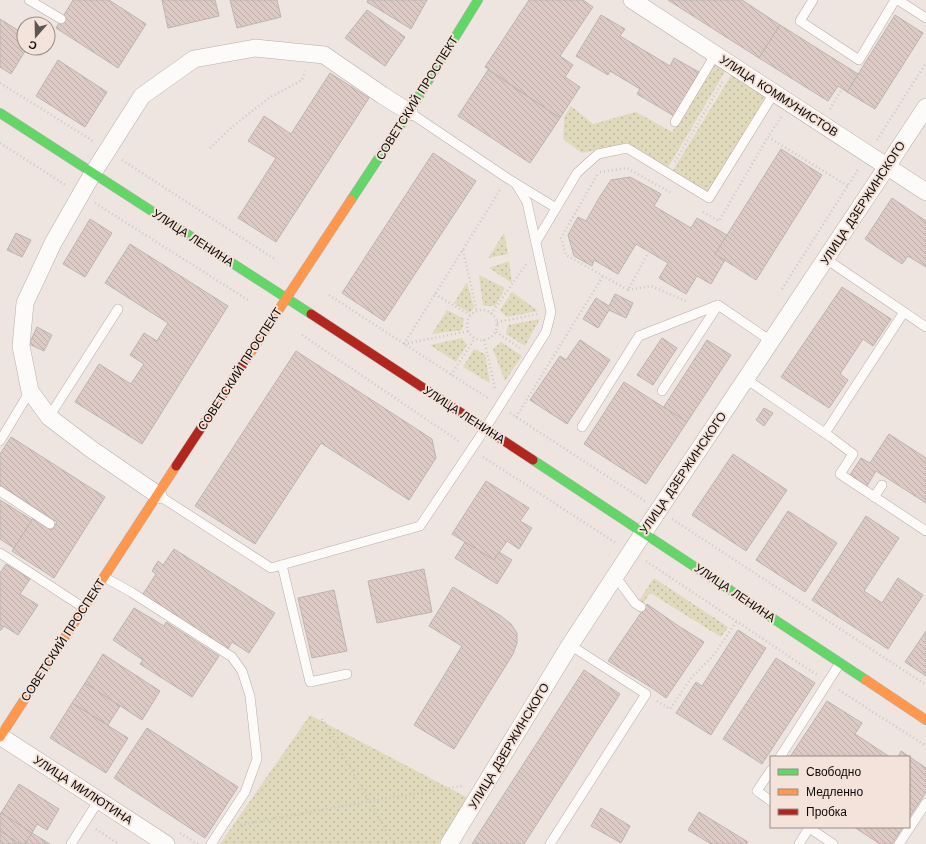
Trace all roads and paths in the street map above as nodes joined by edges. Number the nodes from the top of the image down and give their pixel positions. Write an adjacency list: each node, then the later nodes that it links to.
1 (29, 0): 7 (lane)
2 (478, 0): 16 (street, СОВЕТСКИЙ ПРОСПЕКТ)
3 (632, 0): 9 (street, УЛИЦА КОММУНИСТОВ)
4 (813, 0): 5 (lane)
5 (897, 0): 6 (lane)
6 (926, 18)
7 (61, 20)
8 (311, 53): 16 (street); 24 (path); 25 (street)
9 (715, 55): 11 (street, УЛИЦА КОММУНИСТОВ); 19 (lane)
10 (926, 63): 23 (path)
11 (732, 66): 14 (street, УЛИЦА КОММУНИСТОВ); 28 (path)
12 (0, 83): 25 (path)
13 (842, 89): 20 (path)
14 (774, 93): 20 (street, УЛИЦА КОММУНИСТОВ); 28 (lane)
15 (926, 106): 26 (street, УЛИЦА ДЗЕРЖИНСКОГО)
16 (409, 112): 29 (lane); 45 (street, СОВЕТСКИЙ ПРОСПЕКТ)
17 (0, 113): 27 (street, УЛИЦА ЛЕНИНА)
18 (783, 113): 21 (path)
19 (675, 122)
20 (821, 124): 26 (street, УЛИЦА КОММУНИСТОВ)
21 (768, 137): 31 (path); 36 (path)
22 (0, 143): 33 (path)
23 (874, 144)
24 (210, 148)
25 (107, 150): 27 (street); 41 (path)
26 (887, 166): 32 (street, УЛИЦА КОММУНИСТОВ); 40 (street, УЛИЦА ДЗЕРЖИНСКОГО)
27 (93, 173): 33 (street); 45 (street, УЛИЦА ЛЕНИНА)
28 (668, 173): 35 (lane)
29 (507, 178): 30 (lane); 38 (path)
30 (516, 184): 35 (lane); 37 (lane)
31 (848, 186)
32 (926, 192)
33 (80, 194): 46 (path); 66 (street)
34 (673, 194): 42 (path)
35 (556, 208): 37 (lane)
36 (700, 210)
37 (536, 245): 51 (lane); 53 (path)
38 (463, 249): 44 (path); 50 (path)
39 (647, 255): 43 (path)
40 (826, 259): 52 (lane); 62 (street, УЛИЦА ДЗЕРЖИНСКОГО)
41 (276, 260)
42 (603, 276): 43 (path); 70 (path)
43 (628, 290): 49 (path)
44 (435, 294): 54 (path); 57 (path)
45 (286, 298): 72 (street, УЛИЦА ЛЕНИНА); 78 (street, СОВЕТСКИЙ ПРОСПЕКТ)
46 (248, 300)
47 (718, 305): 49 (lane); 62 (lane); 67 (lane)
48 (118, 308): 69 (lane)
49 (705, 310): 71 (lane)
50 (477, 312): 53 (path); 54 (path)
51 (550, 312): 55 (path); 63 (lane)
52 (904, 312): 56 (lane); 73 (lane)
53 (491, 314): 55 (path)
54 (471, 316): 57 (path)
55 (497, 322): 58 (path)
56 (926, 327)
57 (469, 331): 60 (path)
58 (496, 332): 61 (path); 63 (path)
59 (302, 335): 75 (path)
60 (475, 338): 61 (path); 64 (path)
61 (484, 340): 68 (path)
62 (771, 341): 65 (street, УЛИЦА ДЗЕРЖИНСКОГО)
63 (532, 355): 68 (lane)
64 (451, 375)
65 (746, 379): 73 (lane); 80 (street, УЛИЦА ДЗЕРЖИНСКОГО)
66 (30, 391): 69 (street); 74 (lane)
67 (662, 391)
68 (500, 406): 72 (lane)
69 (49, 417): 78 (street)
70 (516, 417)
71 (582, 427)
72 (485, 429): 75 (lane); 83 (street, УЛИЦА ЛЕНИНА)
73 (825, 433): 79 (lane)
74 (0, 440)
75 (471, 450): 84 (path); 86 (lane)
76 (882, 485): 79 (lane)
77 (0, 491): 81 (lane)
78 (158, 495): 86 (lane); 88 (street, СОВЕТСКИЙ ПРОСПЕКТ)
79 (874, 497): 82 (lane)
80 (658, 510): 83 (street, УЛИЦА ДЗЕРЖИНСКОГО); 96 (path)
81 (50, 524)
82 (926, 531)
83 (644, 532): 84 (street, УЛИЦА ДЗЕРЖИНСКОГО); 93 (street, УЛИЦА ЛЕНИНА)
84 (631, 552): 87 (street, УЛИЦА ДЗЕРЖИНСКОГО); 91 (path)
85 (0, 554): 90 (lane)
86 (282, 565): 94 (lane)
87 (615, 576): 89 (lane); 92 (street, УЛИЦА ДЗЕРЖИНСКОГО)
88 (104, 577): 90 (street, СОВЕТСКИЙ ПРОСПЕКТ); 116 (lane)
89 (641, 607)
90 (84, 608): 100 (street, СОВЕТСКИЙ ПРОСПЕКТ)
91 (736, 622): 95 (path); 97 (path)
92 (570, 645): 97 (lane); 118 (street, УЛИЦА ДЗЕРЖИНСКОГО)
93 (840, 663): 95 (lane); 99 (street, УЛИЦА ЛЕНИНА)
94 (348, 674)
95 (828, 682): 101 (path); 102 (lane)
96 (926, 685)
97 (646, 694): 119 (lane)
98 (322, 719): 107 (path)
99 (926, 720)
100 (0, 736): 105 (street, УЛИЦА МИЛЮТИНА)
101 (926, 746)
102 (781, 756)
103 (770, 772): 106 (lane)
104 (467, 779): 107 (path)
105 (99, 800): 114 (lane); 115 (street, УЛИЦА МИЛЮТИНА)
106 (770, 800)
107 (370, 801): 109 (path); 117 (path)
108 (926, 803): 110 (lane)
109 (235, 826)
110 (910, 827)
111 (808, 828): 120 (lane)
112 (810, 828): 121 (lane)
113 (910, 828): 122 (lane)
114 (71, 844)
115 (166, 844)
116 (211, 844)
117 (394, 844)
118 (449, 844)
119 (550, 844)
120 (799, 844)
121 (834, 844)
122 (899, 844)

